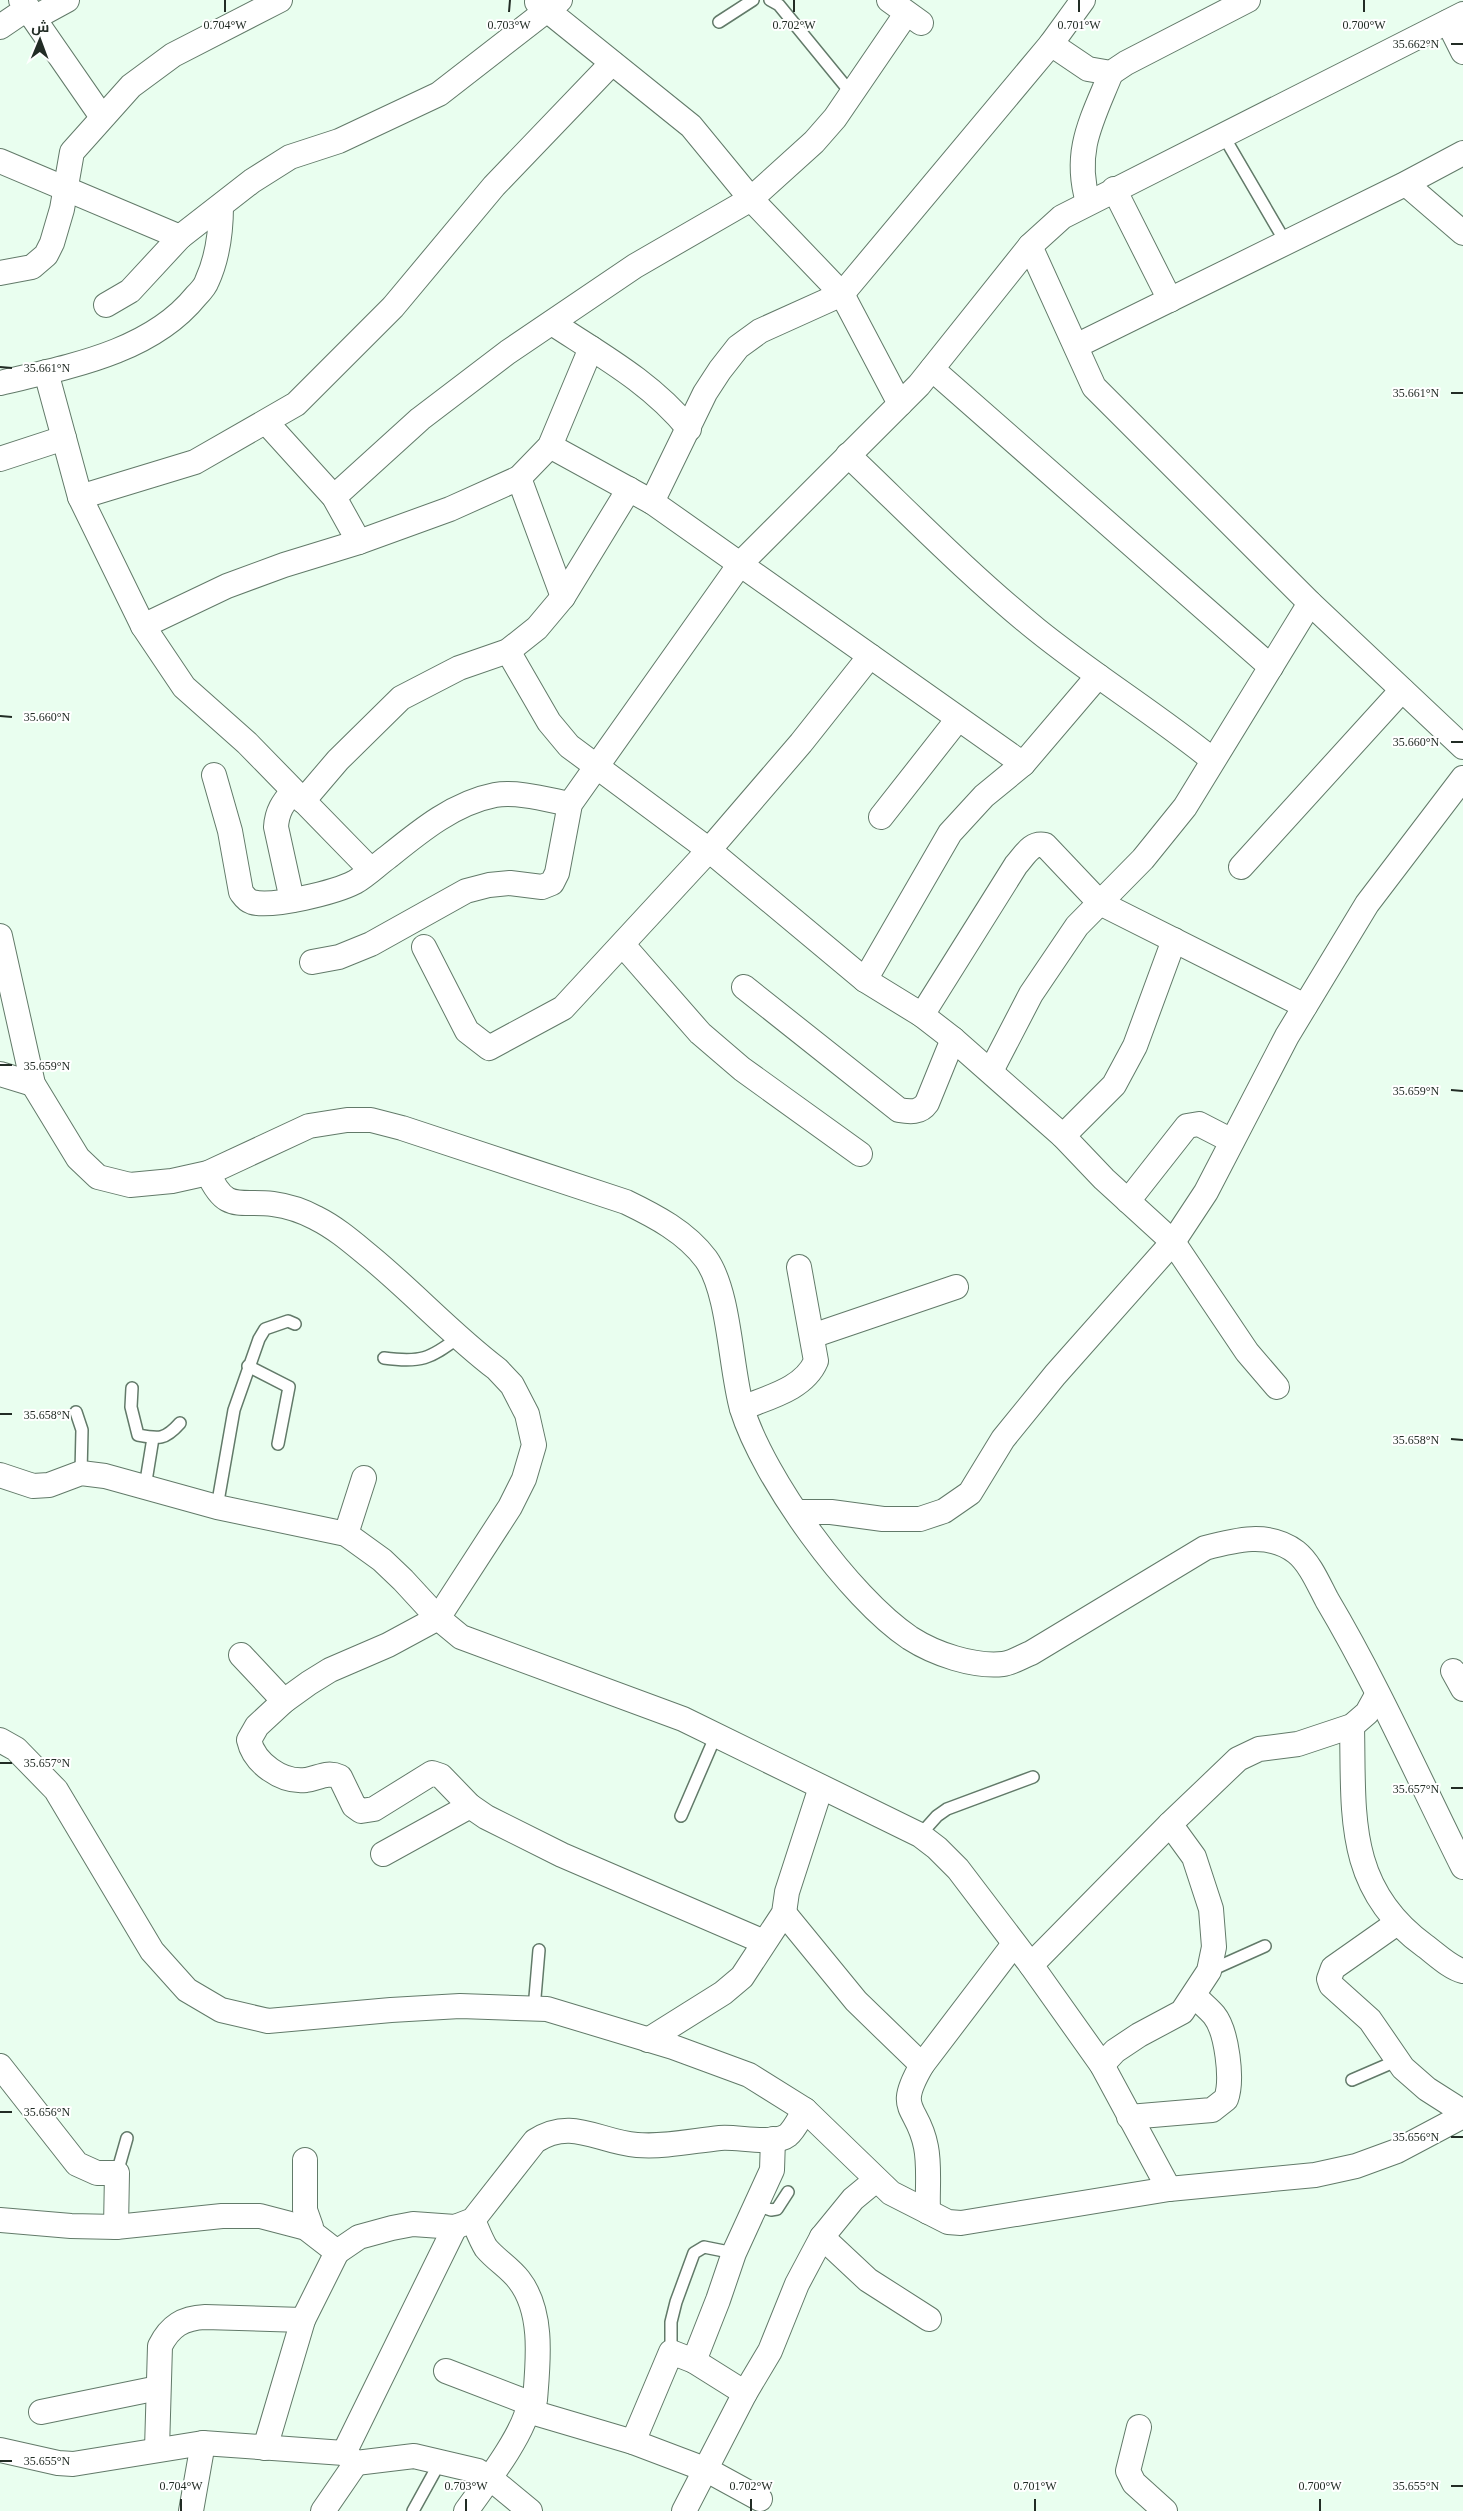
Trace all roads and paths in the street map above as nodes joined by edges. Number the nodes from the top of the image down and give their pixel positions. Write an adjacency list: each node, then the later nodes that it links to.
1 (67, 0): 8 (street)
2 (280, 0): 18 (street)
3 (754, 0): 11 (lane)
4 (770, 0): 17 (lane)
5 (1083, 0): 13 (street)
6 (1248, 0): 16 (street)
7 (547, 4): 15 (street); 27 (street)
8 (27, 9): 12 (street); 18 (street)
9 (905, 12): 17 (street)
10 (1455, 18): 14 (street); 19 (street)
11 (719, 22)
12 (0, 27)
13 (1051, 44): 16 (street); 33 (street)
14 (1463, 52)
15 (612, 63): 25 (street); 43 (street)
16 (1110, 73): 26 (street)
17 (851, 93): 25 (street)
18 (102, 117): 23 (street)
19 (1223, 134): 24 (street); 30 (lane)
20 (1463, 153): 22 (street)
21 (0, 161): 23 (street)
22 (1406, 184): 28 (street); 30 (street)
23 (66, 189): 29 (street); 32 (street)
24 (1114, 190): 26 (street); 34 (street)
25 (751, 199): 33 (street); 36 (street)
26 (1088, 202): 31 (street)
27 (221, 206): 29 (street); 40 (street)
28 (1463, 233)
29 (180, 237): 35 (street)
30 (1286, 243): 34 (street)
31 (1030, 246): 37 (street); 39 (street)
32 (0, 273)
33 (842, 294): 42 (street); 44 (street)
34 (1170, 300): 37 (street)
35 (106, 306)
36 (552, 323): 38 (street); 52 (street)
37 (1076, 346): 57 (street)
38 (591, 348): 44 (street); 46 (street)
39 (932, 369): 42 (street); 61 (street)
40 (46, 372): 41 (street); 45 (street)
41 (0, 383)
42 (900, 404): 47 (street)
43 (266, 422): 51 (street); 52 (street)
44 (690, 429): 53 (street)
45 (64, 438): 48 (street); 51 (street)
46 (550, 446): 49 (street); 50 (street)
47 (848, 455): 55 (street); 62 (street)
48 (0, 459)
49 (519, 478): 54 (street); 56 (street)
50 (629, 489): 53 (street); 56 (street)
51 (80, 496): 58 (street)
52 (334, 497): 54 (street)
53 (652, 502): 55 (street)
54 (359, 542): 58 (street)
55 (740, 564): 60 (street); 68 (street)
56 (563, 597): 59 (street)
57 (1310, 604): 61 (street); 63 (street)
58 (143, 626): 71 (street)
59 (508, 651): 68 (street); 71 (street)
60 (870, 656): 64 (street); 74 (street)
61 (1271, 667): 66 (street)
62 (1098, 676): 66 (street); 67 (street)
63 (1402, 690): 65 (street); 75 (street)
64 (958, 719): 67 (street); 73 (street)
65 (1463, 747)
66 (1213, 760): 78 (street)
67 (1023, 764): 84 (street)
68 (595, 766): 72 (street); 74 (street)
69 (214, 775): 77 (street)
70 (1463, 778): 86 (street)
71 (298, 796): 76 (street); 77 (street)
72 (570, 804): 76 (street); 83 (street)
73 (881, 818)
74 (710, 850): 81 (street); 84 (street)
75 (1241, 867)
76 (371, 870): 77 (street)
77 (292, 900)
78 (1100, 903): 80 (street); 87 (street); 89 (street)
79 (0, 936): 91 (street)
80 (1174, 940): 86 (street); 92 (street)
81 (623, 945): 82 (street); 94 (street)
82 (424, 947)
83 (312, 962)
84 (865, 980): 87 (street)
85 (744, 987): 88 (street)
86 (1306, 1006): 93 (street)
87 (922, 1015): 88 (street)
88 (953, 1039): 89 (street)
89 (991, 1071): 92 (street)
90 (0, 1074): 91 (street)
91 (33, 1084): 95 (street)
92 (1064, 1136): 96 (street)
93 (1232, 1141): 96 (street); 97 (street)
94 (860, 1154)
95 (208, 1173): 101 (street); 107 (street)
96 (1128, 1201): 97 (street)
97 (1173, 1242): 105 (street); 117 (street)
98 (799, 1267): 102 (street)
99 (956, 1287): 102 (street)
100 (295, 1324): 104 (lane)
101 (459, 1336): 103 (lane); 119 (street)
102 (812, 1336): 107 (street)
103 (384, 1358)
104 (248, 1366): 111 (lane); 116 (lane)
105 (1277, 1387)
106 (132, 1388): 110 (lane)
107 (742, 1408): 117 (street)
108 (76, 1412): 112 (lane)
109 (180, 1423): 110 (lane)
110 (153, 1438): 115 (lane)
111 (278, 1444)
112 (80, 1473): 113 (street); 115 (street)
113 (0, 1475)
114 (364, 1478): 118 (street)
115 (146, 1487): 116 (street)
116 (217, 1507): 118 (street)
117 (797, 1512): 121 (street)
118 (346, 1534): 119 (street)
119 (438, 1618): 122 (street); 124 (street)
120 (241, 1655): 122 (street)
121 (1377, 1696): 123 (street); 133 (street)
122 (284, 1701): 128 (street)
123 (1352, 1726): 130 (street); 135 (street)
124 (716, 1734): 127 (street); 129 (lane)
125 (0, 1740): 144 (street)
126 (1033, 1777): 131 (lane)
127 (821, 1787): 131 (street); 134 (street)
128 (470, 1806): 132 (street); 136 (street)
129 (681, 1816)
130 (1170, 1824): 140 (street); 141 (street)
131 (920, 1835): 137 (street)
132 (383, 1854)
133 (1463, 1867)
134 (784, 1913): 136 (street); 147 (street)
135 (1397, 1922): 142 (street); 146 (street)
136 (764, 1942): 145 (street)
137 (1014, 1944): 140 (street); 147 (street)
138 (1265, 1946): 141 (lane)
139 (539, 1950): 144 (lane)
140 (1030, 1965): 148 (street)
141 (1209, 1971): 143 (street)
142 (1463, 1971)
143 (1194, 1995): 148 (street); 154 (street)
144 (534, 2009): 145 (street)
145 (648, 2040): 151 (street)
146 (1396, 2061): 150 (lane); 152 (street)
147 (922, 2065): 163 (street)
148 (1102, 2065): 154 (street)
149 (0, 2066): 158 (street)
150 (1352, 2080)
151 (805, 2110): 156 (street); 159 (street)
152 (1463, 2112)
153 (1463, 2116): 160 (street)
154 (1130, 2117): 160 (street)
155 (127, 2138): 158 (lane)
156 (773, 2139): 162 (street); 165 (street)
157 (305, 2160): 167 (street)
158 (117, 2173): 166 (street)
159 (876, 2180): 163 (street); 168 (street)
160 (1169, 2189): 163 (street)
161 (788, 2192): 162 (lane)
162 (757, 2205): 170 (street)
163 (928, 2212)
164 (0, 2220): 166 (street)
165 (464, 2224): 169 (street); 178 (street); 186 (street)
166 (116, 2227): 167 (street)
167 (306, 2228): 169 (street)
168 (822, 2237): 171 (street); 177 (street)
169 (336, 2252): 172 (street)
170 (734, 2253): 173 (lane); 174 (street)
171 (929, 2319)
172 (303, 2320): 176 (street); 183 (street)
173 (671, 2352): 174 (street); 181 (street)
174 (694, 2361): 177 (street)
175 (446, 2371): 178 (street)
176 (158, 2388): 179 (street); 184 (street)
177 (745, 2393): 188 (street)
178 (529, 2407): 181 (street); 189 (street)
179 (41, 2412)
180 (1139, 2427): 197 (street)
181 (633, 2442): 188 (street)
182 (203, 2444): 183 (street); 184 (street); 191 (street)
183 (265, 2448): 186 (street)
184 (157, 2449): 185 (street)
185 (0, 2450)
186 (350, 2458): 187 (street); 192 (street)
187 (440, 2462): 189 (street); 193 (lane)
188 (707, 2470): 190 (street); 196 (street)
189 (490, 2478): 194 (street); 195 (street)
190 (760, 2499)
191 (191, 2511)
192 (323, 2511)
193 (413, 2511)
194 (466, 2511)
195 (530, 2511)
196 (684, 2511)
197 (1165, 2511)

